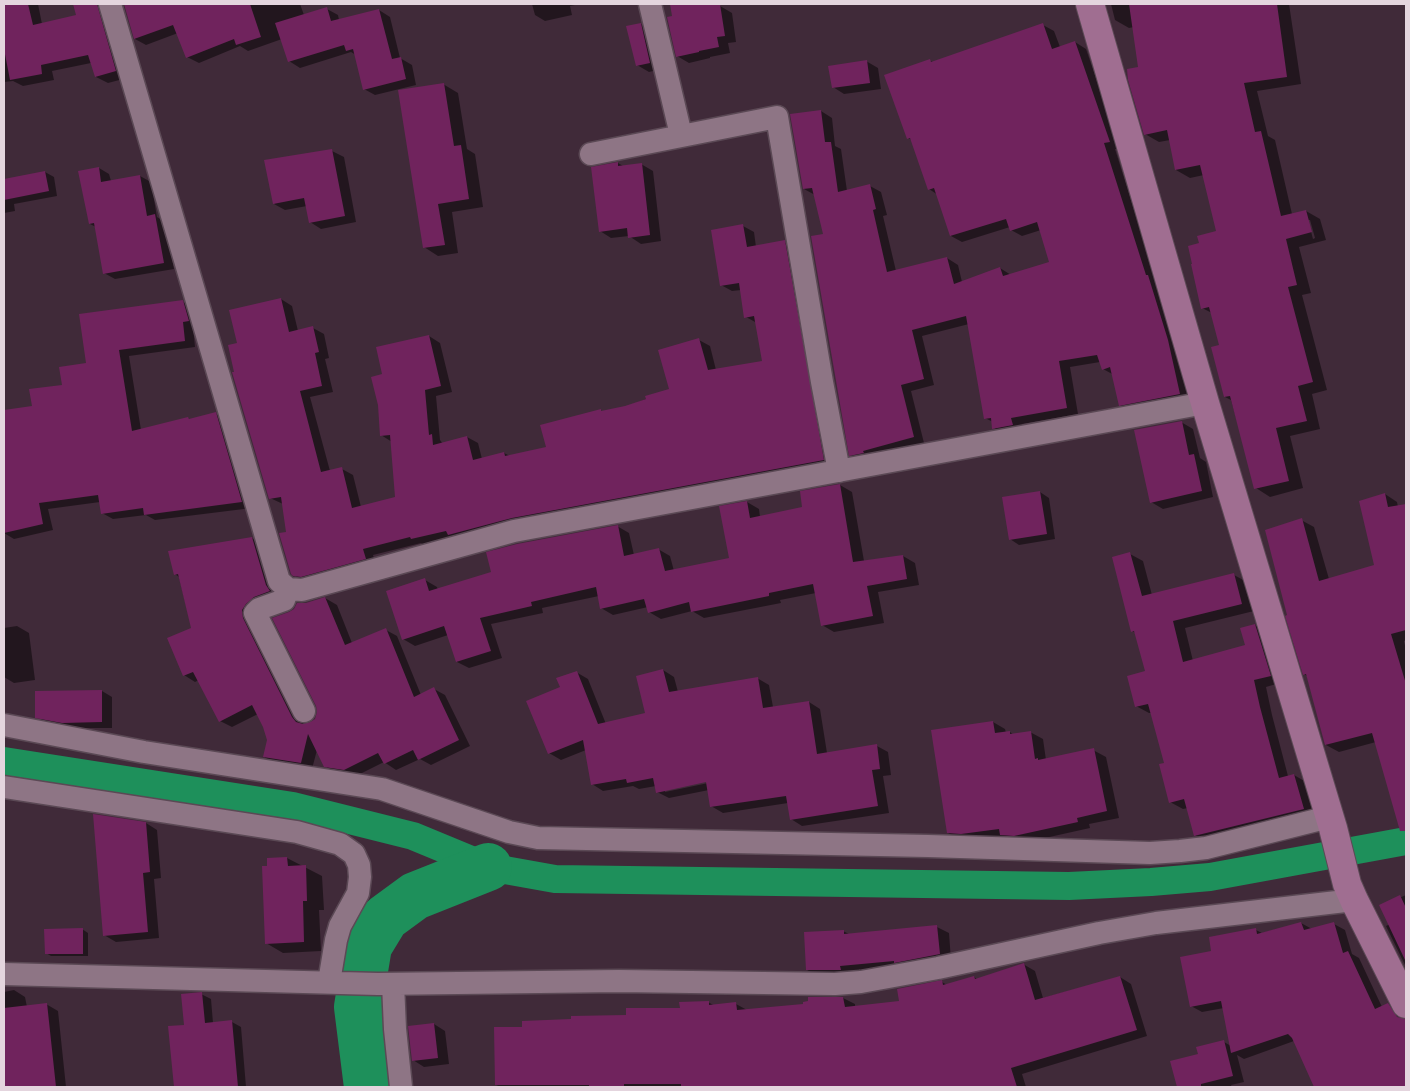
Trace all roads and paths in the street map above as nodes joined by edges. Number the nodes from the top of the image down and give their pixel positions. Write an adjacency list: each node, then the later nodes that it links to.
1 (110, 4): 8 (street)
2 (650, 4): 4 (street)
3 (1090, 4): 6 (main road)
4 (681, 135): 5 (street); 7 (street)
5 (591, 154)
6 (1205, 403): 7 (street); 12 (main road)
7 (839, 471): 8 (street)
8 (288, 589): 9 (street)
9 (304, 711)
10 (4, 725): 12 (street)
11 (4, 787): 15 (street)
12 (1331, 822): 13 (main road)
13 (1350, 892): 16 (street); 17 (main road)
14 (4, 974): 15 (street)
15 (339, 982): 16 (street)
16 (386, 984): 18 (street)
17 (1406, 1004)
18 (401, 1087)

